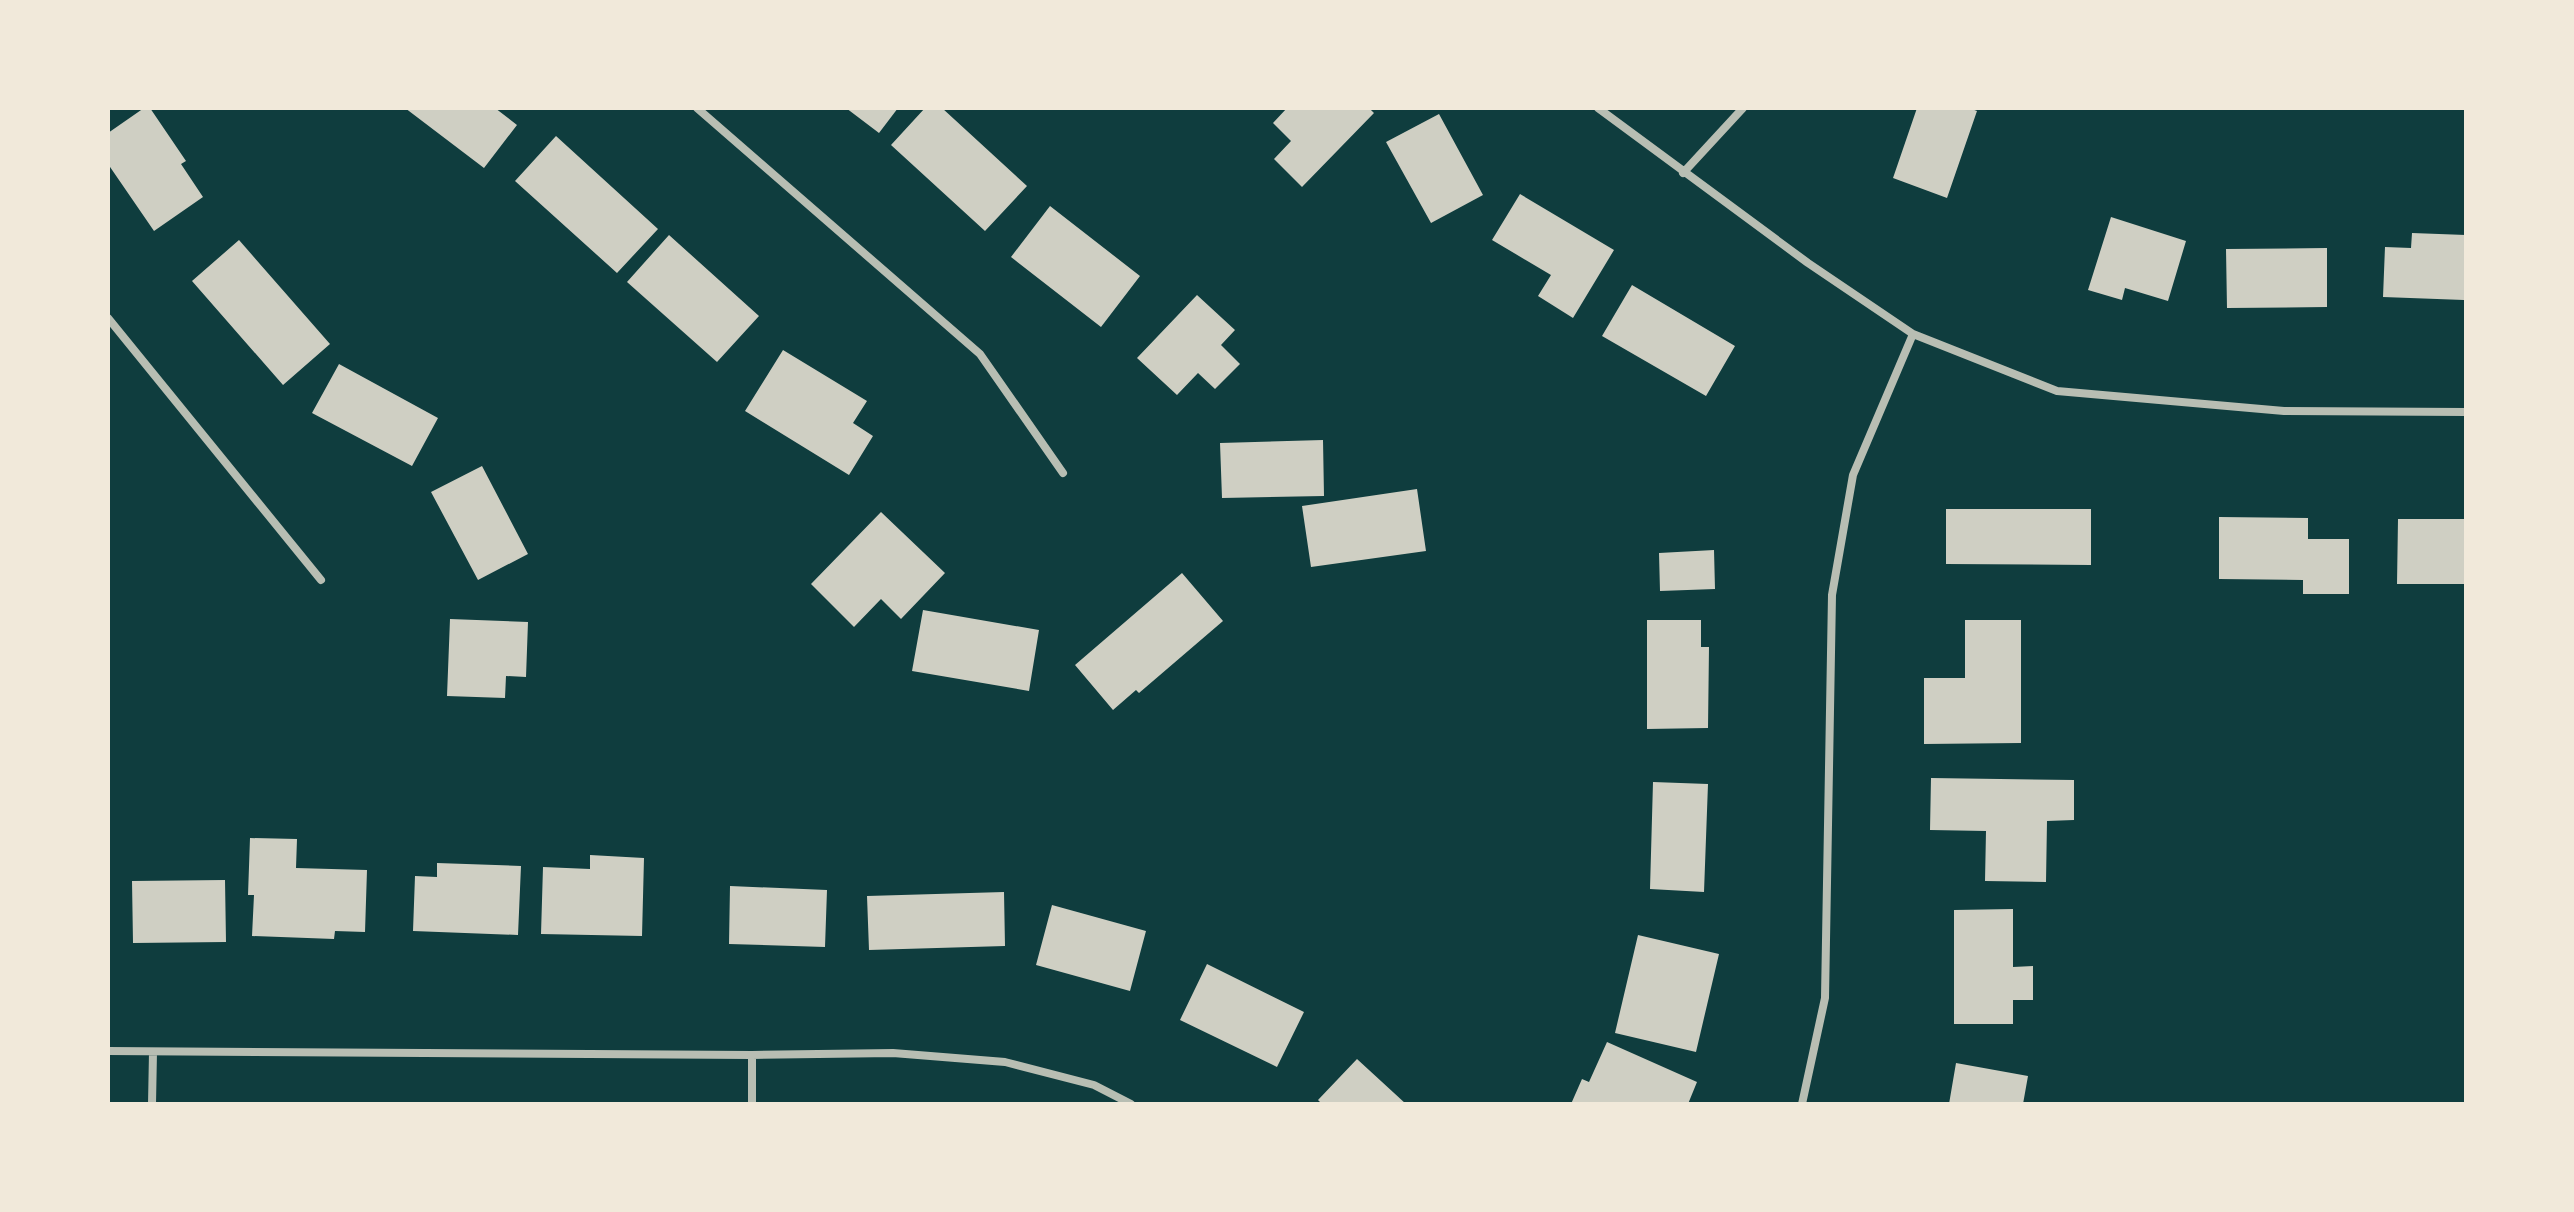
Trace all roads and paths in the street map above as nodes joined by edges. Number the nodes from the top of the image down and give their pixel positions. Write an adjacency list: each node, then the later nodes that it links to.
1 (697, 108): 8 (street)
2 (1598, 108): 4 (street)
3 (1743, 108): 4 (street)
4 (1683, 173): 6 (street)
5 (108, 318): 9 (street)
6 (1913, 334): 7 (street); 16 (street)
7 (2466, 412)
8 (1063, 473)
9 (321, 580)
10 (108, 1051): 11 (street)
11 (153, 1052): 12 (street); 13 (street)
12 (752, 1055): 14 (street); 15 (street)
13 (152, 1104)
14 (752, 1104)
15 (1131, 1104)
16 (1802, 1104)

